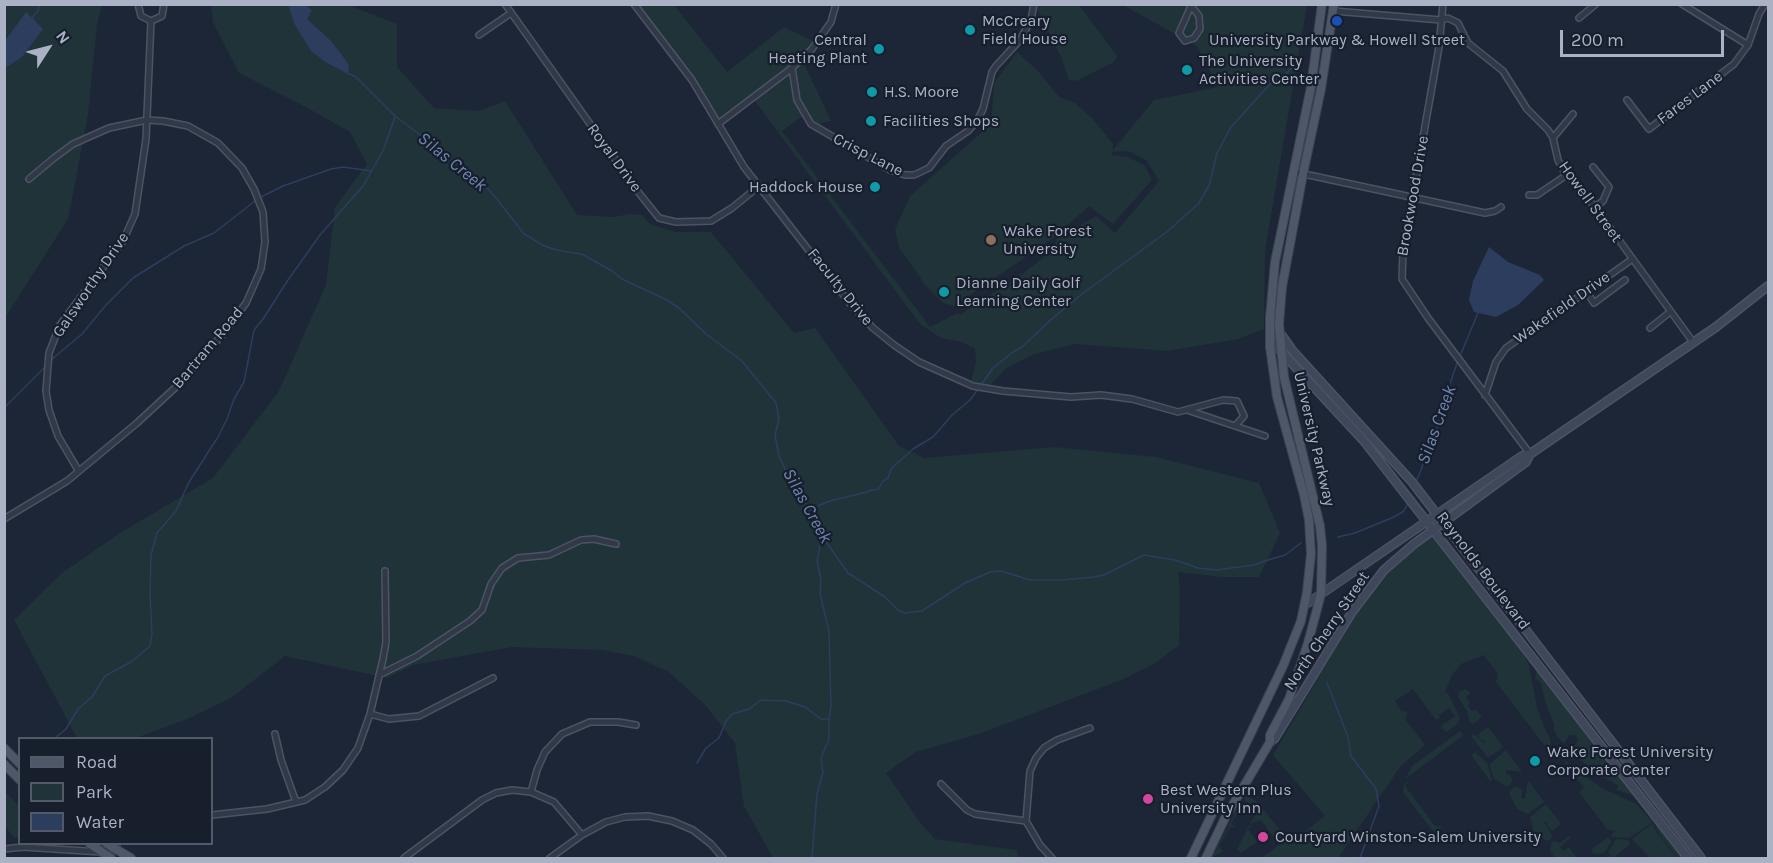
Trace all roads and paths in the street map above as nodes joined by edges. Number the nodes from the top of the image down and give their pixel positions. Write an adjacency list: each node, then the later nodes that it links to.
1 (138, 4): 17 (street)
2 (164, 4): 17 (street)
3 (505, 4): 14 (street, Royal Drive)
4 (634, 4): 24 (street, Faculty Drive)
5 (836, 4): 20 (street)
6 (1034, 4): 20 (street, Crisp Lane)
7 (1322, 4): 27 (main road, University Parkway)
8 (1443, 4): 16 (street, Brookwood Drive)
9 (1596, 4): 15 (street)
10 (1682, 4): 19 (street)
11 (1765, 4): 19 (street, Fares Lane)
12 (1190, 5): 12 (street)
13 (1334, 8): 16 (street, Howell Street); 27 (main road, University Parkway)
14 (511, 13): 18 (street); 30 (street, Royal Drive)
15 (1579, 18)
16 (1441, 20): 25 (street, Howell Street); 32 (street, Brookwood Drive)
17 (151, 21): 23 (street, Galsworthy Drive)
18 (479, 35)
19 (1748, 45): 21 (street, Fares Lane)
20 (792, 68): 24 (street)
21 (1628, 100)
22 (1574, 114): 25 (street)
23 (147, 120): 29 (street, Bartram Road); 50 (street, Galsworthy Drive); 50 (street, Bartram Road)
24 (718, 123): 30 (street, Faculty Drive)
25 (1553, 138): 28 (street, Howell Street)
26 (1593, 167): 34 (street)
27 (1299, 173): 32 (street); 39 (main road, University Parkway); 42 (main road, University Parkway)
28 (1568, 174): 31 (street); 34 (street, Howell Street)
29 (30, 179)
30 (759, 186): 46 (street, Faculty Drive)
31 (1529, 195)
32 (1412, 197): 33 (street); 45 (street, Brookwood Drive)
33 (1501, 207)
34 (1595, 207): 35 (street, Howell Street)
35 (1631, 260): 38 (street, Wakefield Drive); 40 (street, Howell Street)
36 (1625, 280): 38 (street)
37 (1768, 286): 43 (main road, North Cherry Street)
38 (1586, 291): 45 (street, Wakefield Drive)
39 (1271, 299): 44 (main road); 59 (main road, University Parkway)
40 (1670, 312): 41 (street); 43 (street, Howell Street)
41 (1650, 328)
42 (1280, 333): 44 (main road, University Parkway); 51 (main road, Reynolds Boulevard)
43 (1693, 342): 49 (main road, North Cherry Street)
44 (1281, 351): 53 (main road, Reynolds Boulevard); 58 (main road, University Parkway)
45 (1485, 395): 49 (street, Brookwood Drive)
46 (1187, 410): 47 (street, Faculty Drive); 47 (street, Faculty Drive)
47 (1235, 426): 48 (street)
48 (1265, 436)
49 (1530, 454): 51 (main road, North Cherry Street); 54 (main road, North Cherry Street)
50 (78, 470): 52 (street, Bartram Road)
51 (1437, 514): 53 (main road, North Cherry Street); 54 (main road, Reynolds Boulevard)
52 (4, 519)
53 (1427, 520): 55 (main road, Reynolds Boulevard); 58 (main road, North Cherry Street)
54 (1443, 522): 55 (main road, North Cherry Street); 91 (main road, Reynolds Boulevard)
55 (1434, 529): 66 (main road, North Cherry Street); 90 (main road, Reynolds Boulevard)
56 (616, 544): 60 (street)
57 (385, 571): 60 (street)
58 (1321, 594): 59 (main road, North Cherry Street); 66 (main road, University Parkway)
59 (1305, 605): 88 (main road, University Parkway)
60 (379, 675): 62 (street)
61 (493, 678): 62 (street)
62 (370, 714): 73 (street)
63 (636, 725): 72 (street)
64 (1090, 728): 75 (street)
65 (275, 734): 73 (street)
66 (1270, 742): 89 (main road, University Parkway)
67 (4, 748): 68 (main road)
68 (18, 762)
69 (4, 765): 70 (main road)
70 (18, 778)
71 (941, 784): 75 (street)
72 (531, 792): 76 (street); 84 (street)
73 (296, 802): 74 (street)
74 (213, 815)
75 (1026, 821): 87 (street)
76 (582, 835): 85 (street); 86 (street)
77 (92, 845): 81 (main road)
78 (111, 845): 81 (street)
79 (113, 845): 83 (main road)
80 (4, 849): 81 (street)
81 (101, 852): 82 (main road)
82 (111, 858)
83 (131, 858)
84 (404, 858)
85 (550, 858)
86 (723, 858)
87 (1052, 858)
88 (1191, 858)
89 (1206, 858)
90 (1688, 858)
91 (1701, 858)

